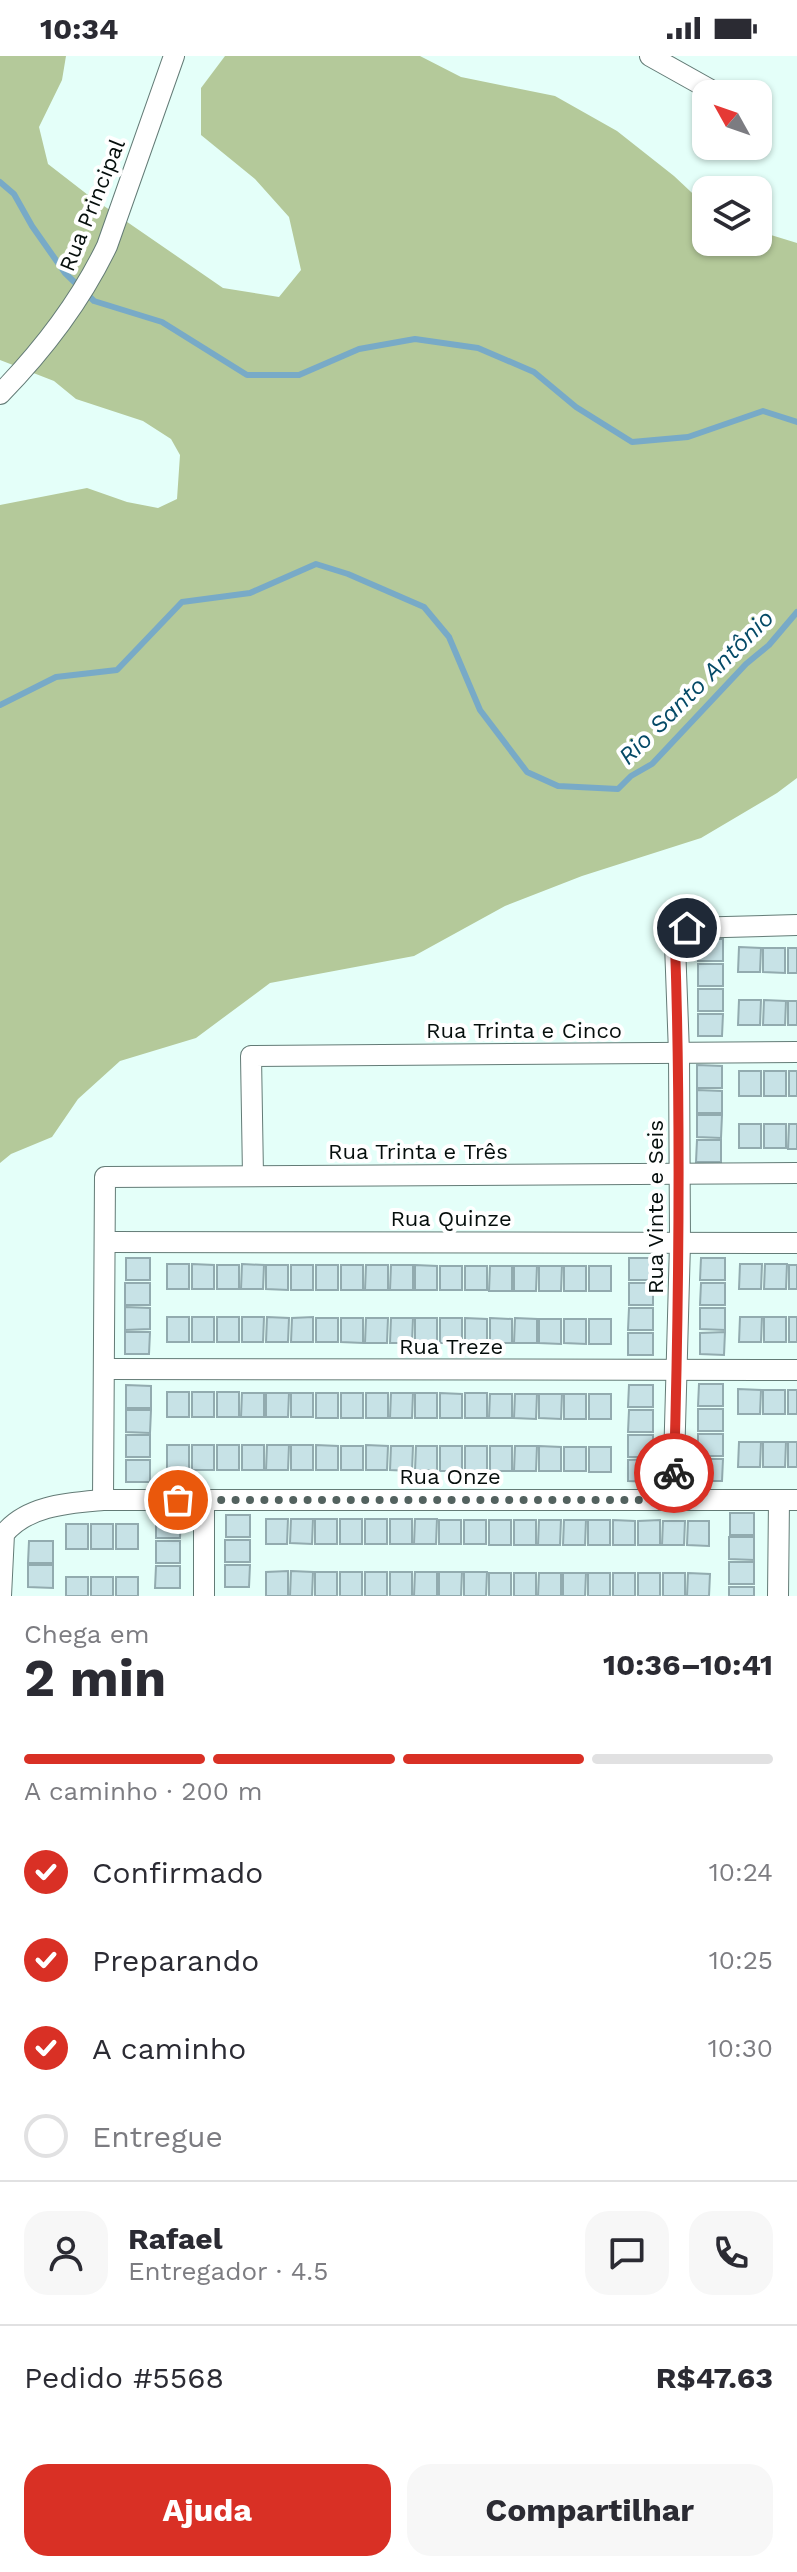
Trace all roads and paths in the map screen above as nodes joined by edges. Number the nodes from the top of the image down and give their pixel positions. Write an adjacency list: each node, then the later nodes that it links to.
1 (174, 56): 4 (street, Rua Principal)
2 (650, 56): 3 (street)
3 (693, 80)
4 (0, 394)
5 (797, 925): 7 (street, Rua Vinte e Seis)
6 (797, 1052): 7 (street, Rua Trinta e Cinco)
7 (679, 1053): 9 (street, Rua Vinte e Seis); 10 (street, Rua Trinta e Cinco)
8 (797, 1173): 9 (street, Rua Trinta e Três)
9 (679, 1174): 10 (street, Rua Trinta e Três); 12 (street, Rua Vinte e Seis)
10 (253, 1176): 11 (street, Rua Trinta e Três)
11 (105, 1242): 12 (street, Rua Quinze); 14 (street)
12 (680, 1243): 13 (street, Rua Quinze); 15 (street, Rua Vinte e Seis)
13 (797, 1243)
14 (104, 1369): 15 (street, Rua Treze); 17 (street)
15 (677, 1370): 16 (street, Rua Treze); 19 (street, Rua Vinte e Seis)
16 (797, 1370)
17 (103, 1500): 18 (street, Rua Onze); 21 (street, Rua Onze)
18 (204, 1500): 19 (street, Rua Onze); 22 (street)
19 (673, 1500): 20 (street, Rua Onze)
20 (788, 1500): 23 (street)
21 (1, 1596)
22 (204, 1596)
23 (778, 1596)

